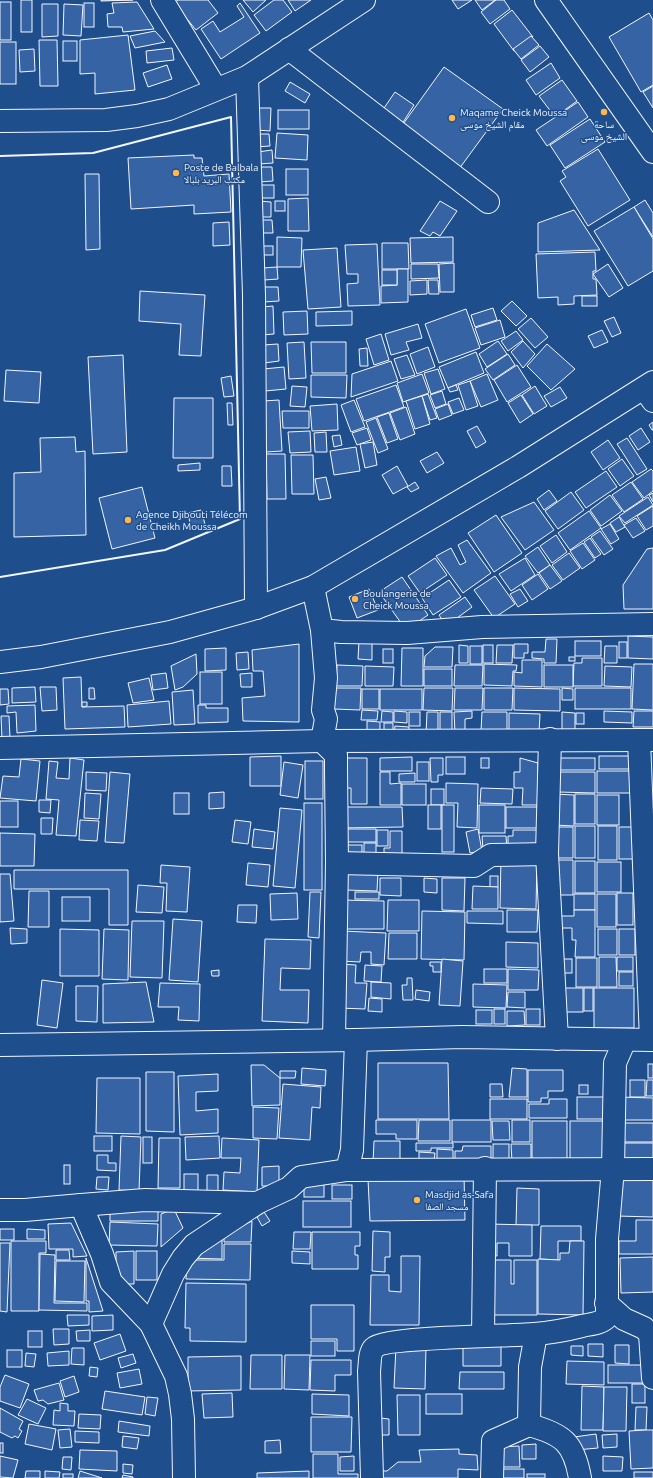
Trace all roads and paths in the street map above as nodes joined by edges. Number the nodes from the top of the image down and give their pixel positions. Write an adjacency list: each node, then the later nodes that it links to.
1 (162, 0): 6 (street)
2 (364, 0): 4 (street)
3 (546, 0): 8 (street)
4 (289, 49): 5 (street); 9 (street)
5 (247, 77): 6 (street); 12 (street)
6 (216, 89): 7 (street)
7 (0, 121)
8 (653, 152)
9 (488, 202)
10 (650, 390): 11 (street)
11 (313, 587): 12 (street); 14 (street)
12 (256, 608): 15 (street)
13 (653, 624): 14 (street)
14 (322, 630): 18 (street)
15 (0, 662)
16 (550, 739): 17 (street); 18 (street); 20 (street)
17 (646, 740): 26 (street)
18 (322, 741): 19 (street); 21 (street)
19 (0, 748)
20 (547, 854): 21 (street); 22 (street)
21 (337, 863): 23 (street)
22 (557, 1039): 24 (street); 25 (street)
23 (334, 1040): 24 (street); 27 (street)
24 (356, 1040): 30 (street)
25 (625, 1040): 26 (street); 29 (street)
26 (652, 1040)
27 (0, 1045)
28 (486, 1168): 29 (street); 30 (street); 38 (street)
29 (613, 1168): 31 (street); 35 (street)
30 (347, 1170): 32 (street)
31 (653, 1170)
32 (257, 1203): 33 (street); 36 (street)
33 (81, 1205): 34 (street); 36 (street)
34 (0, 1210)
35 (606, 1303): 37 (street); 39 (street)
36 (151, 1324): 41 (street)
37 (536, 1334): 38 (street); 40 (street)
38 (483, 1336): 42 (street)
39 (653, 1378)
40 (529, 1425): 43 (street); 44 (street)
41 (184, 1478)
42 (372, 1478)
43 (492, 1478)
44 (580, 1478)

